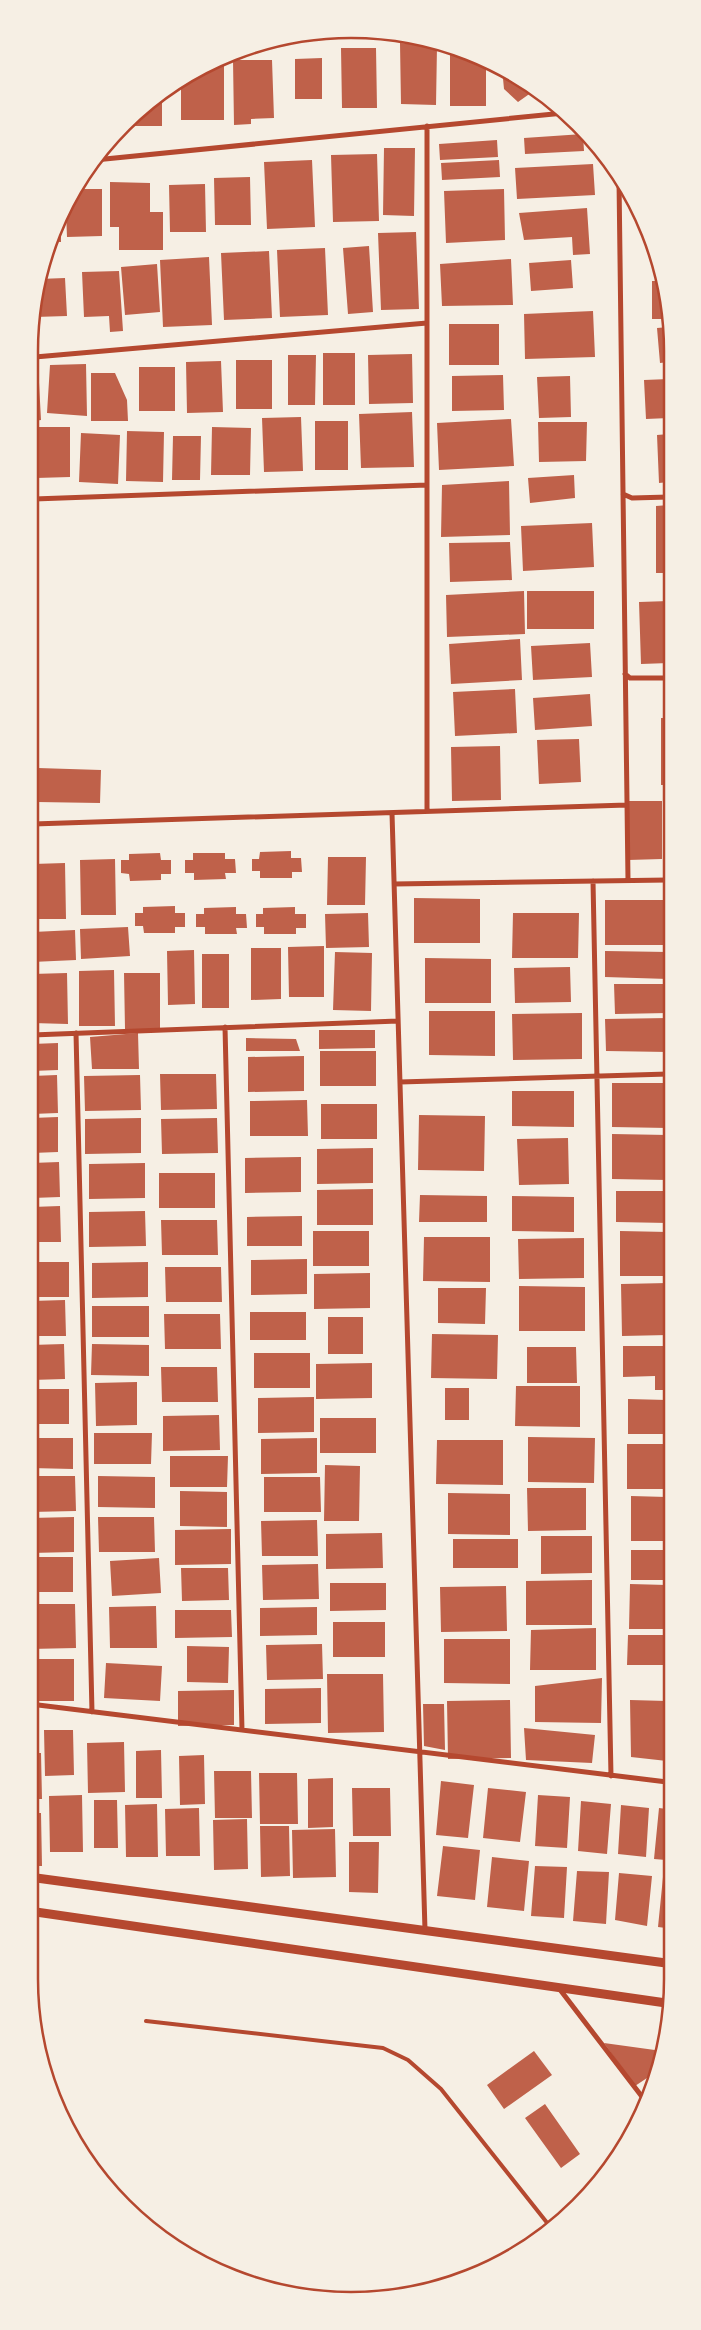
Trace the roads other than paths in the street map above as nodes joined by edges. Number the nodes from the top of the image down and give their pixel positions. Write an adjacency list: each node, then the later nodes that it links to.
1 (556, 114): 2 (street)
2 (427, 126): 3 (street); 5 (street)
3 (103, 159)
4 (619, 190): 8 (street)
5 (427, 324): 6 (street); 7 (street)
6 (38, 356)
7 (427, 485): 10 (street); 14 (street)
8 (623, 494): 9 (street); 11 (street)
9 (664, 497)
10 (38, 499)
11 (626, 674): 12 (street); 13 (street)
12 (664, 678)
13 (628, 805): 14 (street); 17 (street)
14 (427, 812): 15 (street)
15 (392, 813): 16 (street); 20 (street)
16 (38, 824)
17 (628, 880): 18 (street); 19 (street)
18 (664, 880)
19 (593, 881): 20 (street); 26 (street)
20 (394, 884): 21 (street)
21 (398, 1021): 22 (street); 27 (street)
22 (225, 1027): 23 (street); 30 (street)
23 (76, 1033): 24 (street); 29 (street)
24 (38, 1035)
25 (664, 1074): 26 (street)
26 (597, 1076): 27 (street); 32 (street)
27 (400, 1082): 31 (street)
28 (38, 1705): 29 (street)
29 (92, 1712): 30 (street)
30 (242, 1730): 31 (street)
31 (420, 1752): 32 (street); 36 (street)
32 (611, 1776): 33 (street)
33 (664, 1782)
34 (38, 1878): 36 (street)
35 (38, 1912): 38 (street)
36 (425, 1930): 37 (street)
37 (664, 1962)
38 (558, 1987): 39 (street); 41 (street)
39 (663, 2003)
40 (146, 2021): 42 (lane)
41 (641, 2096)
42 (547, 2223)

